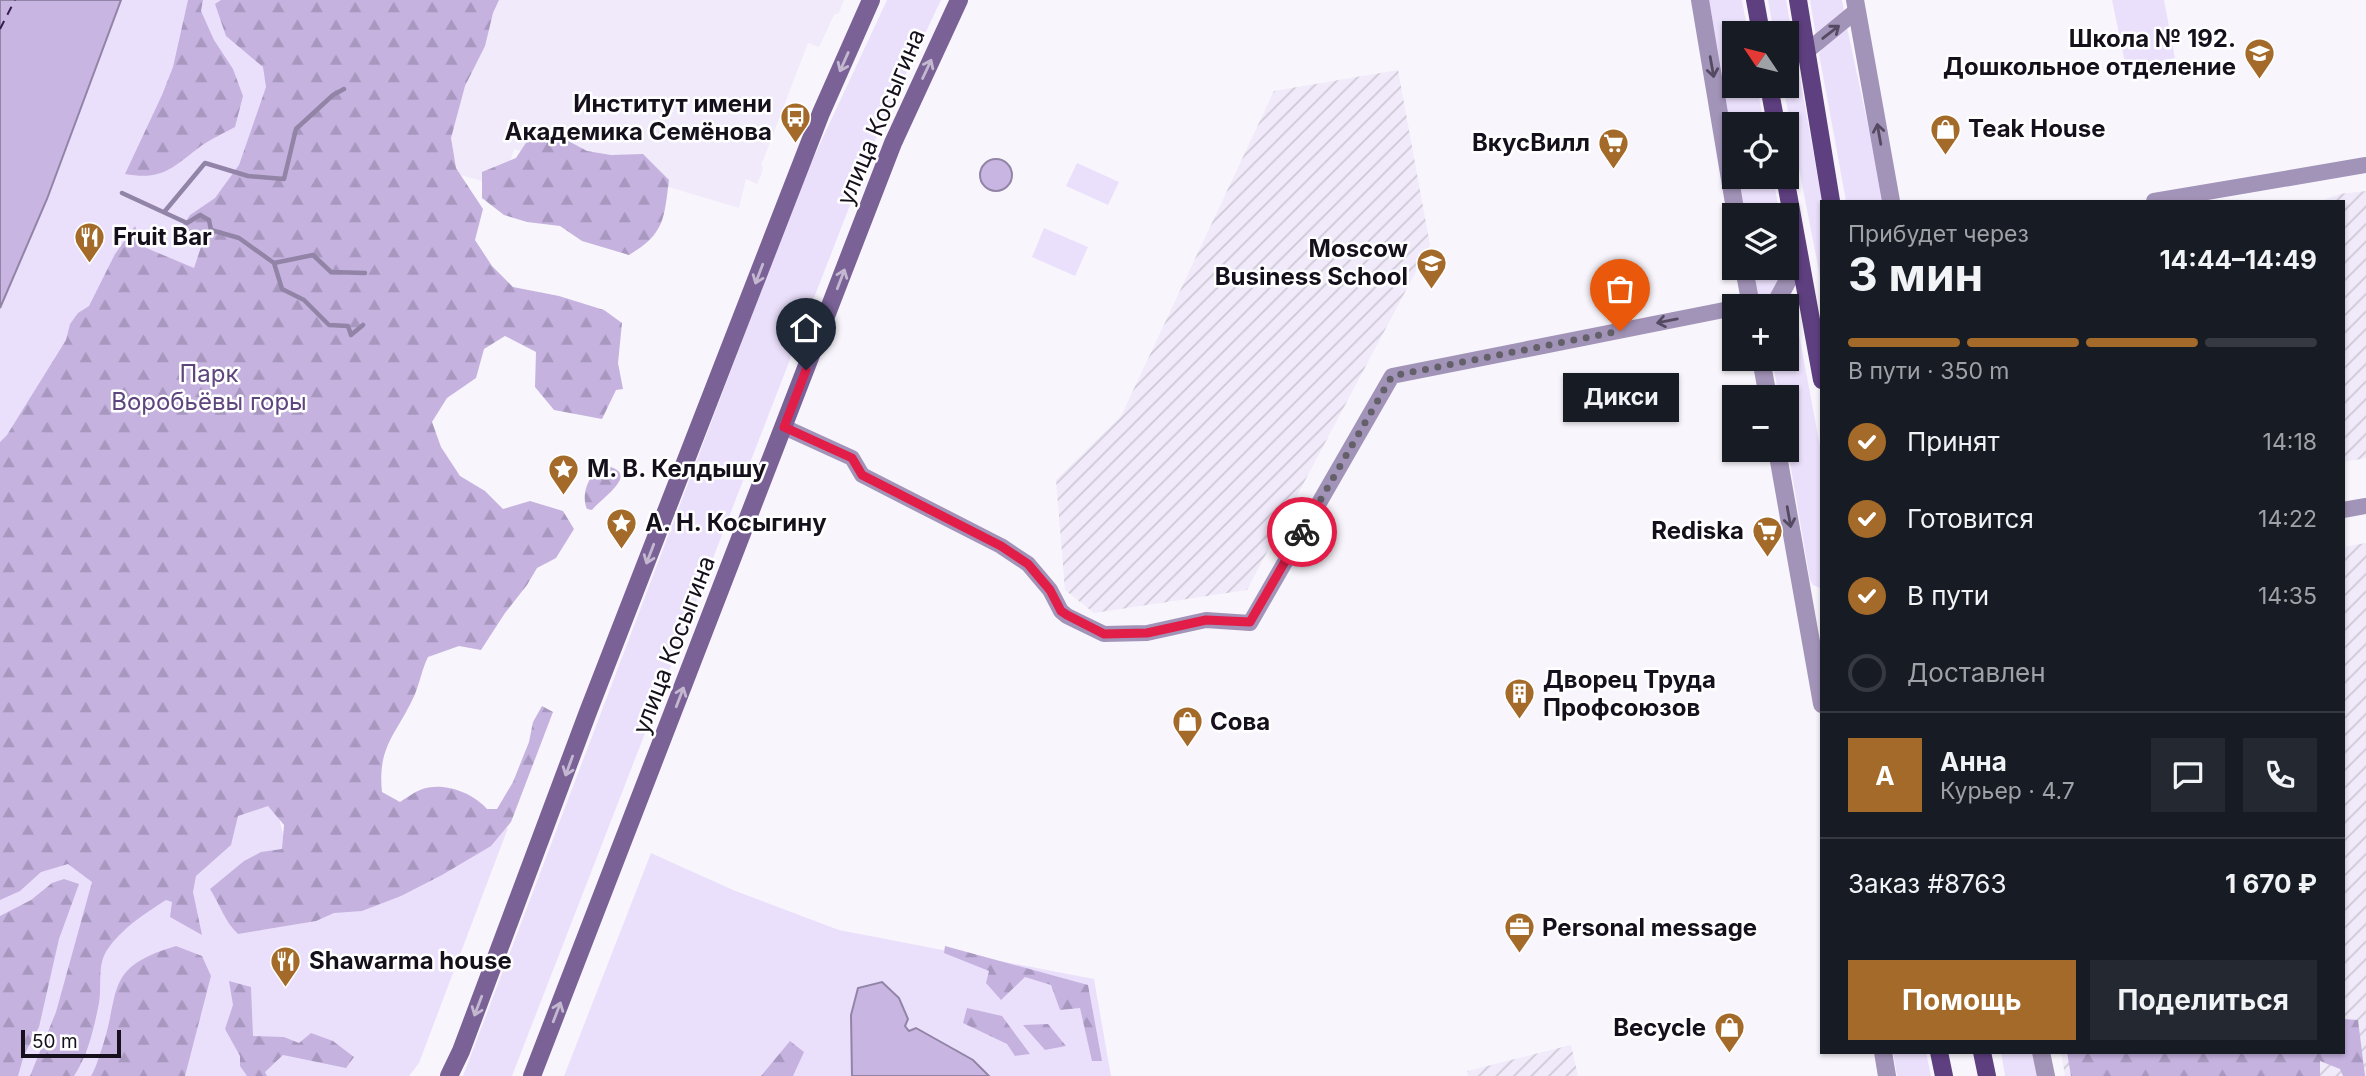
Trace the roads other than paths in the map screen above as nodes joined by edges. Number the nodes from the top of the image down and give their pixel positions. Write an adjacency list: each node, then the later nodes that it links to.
1 (871, 0): 26 (main road, one-way to 26)
2 (959, 0): 17 (main road, улица Косыгина, one-way to 2)
3 (1700, 0): 13 (street, one-way to 13)
4 (1755, 0): 7 (main road)
5 (1798, 0): 8 (main road)
6 (1856, 6): 8 (street, one-way to 6); 11 (street, one-way to 6)
7 (1758, 21)
8 (1806, 51): 10 (main road)
9 (2366, 165): 12 (street)
10 (1831, 200)
11 (1891, 200)
12 (2160, 200)
13 (1734, 203)
14 (1799, 258): 16 (main road)
15 (1722, 311): 17 (street, one-way to 17)
16 (1820, 369)
17 (784, 427): 27 (main road, улица Косыгина, one-way to 17)
18 (1779, 462): 21 (street, one-way to 21)
19 (2366, 506): 20 (street)
20 (2345, 510)
21 (1819, 676)
22 (1883, 1054): 28 (street)
23 (1939, 1054): 29 (main road)
24 (1982, 1054): 30 (main road)
25 (2041, 1054): 31 (street)
26 (449, 1076)
27 (532, 1076)
28 (1887, 1076)
29 (1944, 1076)
30 (1987, 1076)
31 (2046, 1076)

